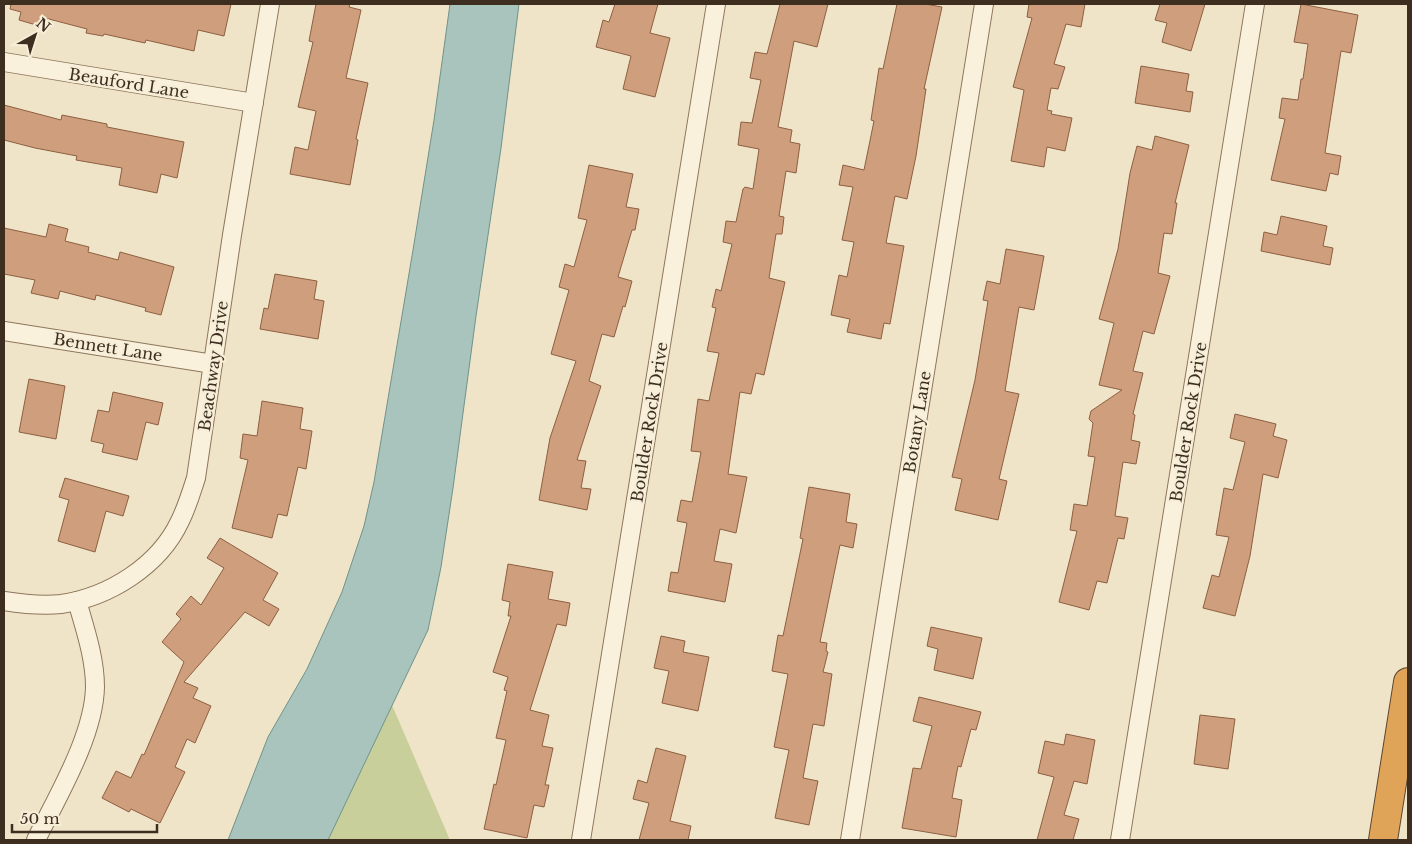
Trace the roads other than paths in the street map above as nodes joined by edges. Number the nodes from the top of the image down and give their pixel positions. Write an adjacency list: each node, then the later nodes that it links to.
1 (270, 4): 6 (street, Beachway Drive)
2 (716, 4): 13 (street, Boulder Rock Drive)
3 (984, 4): 14 (street, Botany Lane)
4 (1255, 4): 15 (street, Boulder Rock Drive)
5 (4, 62): 6 (street, Beauford Lane)
6 (254, 103): 8 (street, Beachway Drive)
7 (4, 331): 8 (street, Bennett Lane)
8 (213, 364): 10 (street, Beachway Drive)
9 (4, 601): 10 (street, Beachway Drive)
10 (77, 601): 12 (street)
11 (1408, 682): 16 (highway)
12 (36, 840)
13 (581, 840)
14 (850, 840)
15 (1120, 840)
16 (1383, 840)

